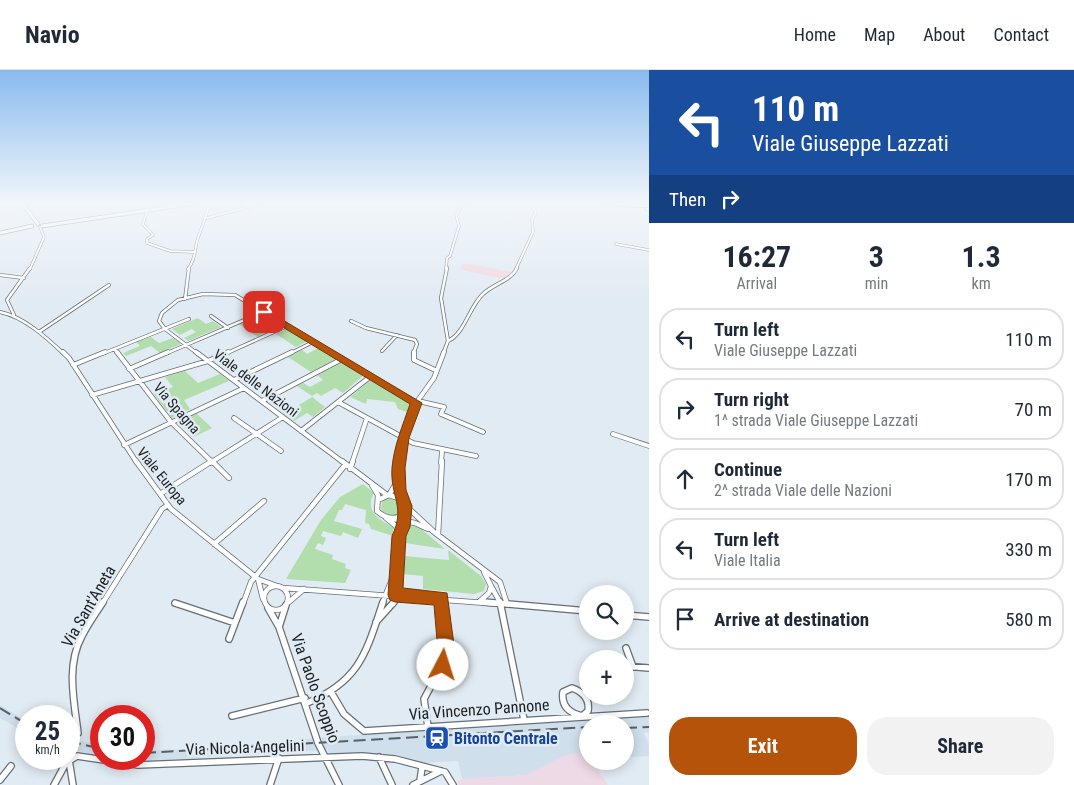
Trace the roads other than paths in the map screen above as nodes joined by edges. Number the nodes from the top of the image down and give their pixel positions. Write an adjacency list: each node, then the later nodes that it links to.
1 (43, 236): 10 (street)
2 (151, 236): 8 (street)
3 (198, 236): 8 (street)
4 (456, 236): 25 (street)
5 (530, 236): 25 (street)
6 (616, 244): 7 (street)
7 (649, 250)
8 (194, 252): 12 (street)
9 (0, 275): 10 (street)
10 (24, 278): 15 (street)
11 (109, 284): 22 (street)
12 (185, 299): 14 (street); 20 (street)
13 (0, 312): 15 (street)
14 (264, 312): 19 (street); 21 (street)
15 (14, 315): 22 (street, Viale Europa)
16 (211, 316): 21 (street)
17 (189, 319): 20 (street)
18 (351, 321): 23 (street)
19 (287, 326): 24 (street); 30 (street)
20 (165, 328): 26 (street, Viale delle Nazioni); 27 (street)
21 (228, 328): 26 (street)
22 (39, 332): 31 (street, Viale Europa)
23 (396, 334): 28 (street); 33 (street)
24 (314, 342): 29 (street); 35 (street)
25 (448, 342): 33 (street)
26 (186, 345): 30 (street, Viale delle Nazioni); 32 (street)
27 (114, 349): 31 (street); 32 (street, Via Spagna)
28 (382, 351)
29 (342, 359): 34 (street); 39 (street)
30 (208, 361): 35 (street, Viale delle Nazioni); 36 (street)
31 (73, 365): 38 (street, Viale Europa)
32 (129, 369): 36 (street, Via Spagna)
33 (435, 370): 41 (street)
34 (370, 376): 40 (street); 41 (street)
35 (234, 380): 37 (street, Viale delle Nazioni)
36 (139, 381): 38 (street); 45 (street, Via Spagna)
37 (244, 388): 39 (street, Viale delle Nazioni); 45 (street)
38 (92, 395): 51 (street, Viale Europa)
39 (262, 401): 43 (street, Viale delle Nazioni)
40 (338, 402): 44 (street); 46 (street)
41 (417, 402): 47 (street); 50 (street)
42 (234, 418): 48 (street)
43 (283, 418): 46 (street, Viale delle Nazioni); 48 (street)
44 (367, 418): 50 (street); 58 (street)
45 (171, 422): 51 (street); 56 (street, Via Spagna)
46 (301, 431): 57 (street, Viale delle Nazioni)
47 (483, 432)
48 (257, 434): 53 (street); 56 (street)
49 (613, 434): 52 (street)
50 (403, 438): 54 (street); 60 (street)
51 (124, 445): 62 (street, Viale Europa)
52 (649, 446)
53 (280, 451)
54 (442, 451): 55 (street); 71 (street)
55 (476, 456)
56 (212, 463): 59 (street, Via Spagna); 62 (street)
57 (345, 465): 58 (street, Viale delle Nazioni); 76 (street)
58 (350, 469): 61 (street, Viale delle Nazioni)
59 (229, 478)
60 (398, 480): 63 (street); 66 (street)
61 (371, 484): 63 (street, Viale delle Nazioni); 64 (street)
62 (160, 494): 67 (street, Viale Europa)
63 (388, 495): 64 (street); 66 (street)
64 (378, 500): 69 (street)
65 (264, 501): 73 (street)
66 (404, 504): 68 (street); 71 (street)
67 (168, 505): 73 (street, Viale Europa); 102 (street, Via Sant'Aneta)
68 (404, 514): 69 (street); 70 (street)
69 (388, 518): 70 (street); 72 (street)
70 (404, 521): 71 (street); 72 (street)
71 (436, 534): 75 (street)
72 (399, 536): 74 (street)
73 (214, 544): 76 (street, Viale Europa)
74 (396, 569): 81 (street); 82 (street)
75 (481, 569): 78 (street); 88 (street)
76 (257, 578): 77 (street, Viale Europa); 84 (street); 94 (street)
77 (277, 586): 79 (street); 84 (street)
78 (491, 586): 85 (street); 88 (street)
79 (284, 588): 80 (street); 87 (street)
80 (305, 589): 81 (street); 87 (street)
81 (384, 594): 82 (street); 93 (street)
82 (395, 595): 83 (street); 93 (street)
83 (442, 598): 85 (street); 109 (street)
84 (263, 599): 89 (street)
85 (480, 602): 88 (street)
86 (175, 604): 94 (street)
87 (287, 604): 89 (street); 95 (street, Via Paolo Scoppio)
88 (504, 604): 90 (street); 108 (street)
89 (268, 608): 95 (street, Via Paolo Scoppio)
90 (579, 610)
91 (634, 616): 92 (street)
92 (647, 617)
93 (376, 622): 100 (street)
94 (235, 623): 96 (street)
95 (279, 627): 101 (street, Via Paolo Scoppio)
96 (229, 639)
97 (634, 667): 98 (street)
98 (649, 668)
99 (579, 691): 104 (street)
100 (331, 692): 101 (street); 109 (street, Via Vincenzo Pannone)
101 (306, 701): 106 (street); 113 (street, Via Paolo Scoppio)
102 (75, 705)
103 (647, 713): 105 (street, Via Vincenzo Pannone)
104 (580, 715)
105 (604, 715)
106 (232, 716)
107 (579, 716): 108 (street, Via Vincenzo Pannone)
108 (524, 720): 109 (street, Via Vincenzo Pannone)
109 (428, 727)
110 (80, 756): 112 (street, Via Nicola Angelini)
111 (380, 757): 113 (street, Via Nicola Angelini); 115 (street, Via Nicola Angelini); 126 (street)
112 (279, 758): 113 (street, Via Nicola Angelini); 125 (street)
113 (326, 758): 122 (street, Via Paolo Scoppio)
114 (11, 766): 120 (street)
115 (422, 767): 118 (street, Via Nicola Angelini); 121 (street)
116 (64, 770): 123 (street)
117 (72, 770): 124 (street)
118 (441, 771): 119 (street, Via Nicola Angelini); 121 (street)
119 (448, 775): 128 (street)
120 (0, 780)
121 (420, 781): 127 (street)
122 (338, 784)
123 (54, 785)
124 (74, 785)
125 (270, 785)
126 (392, 785)
127 (413, 785)
128 (453, 785)

